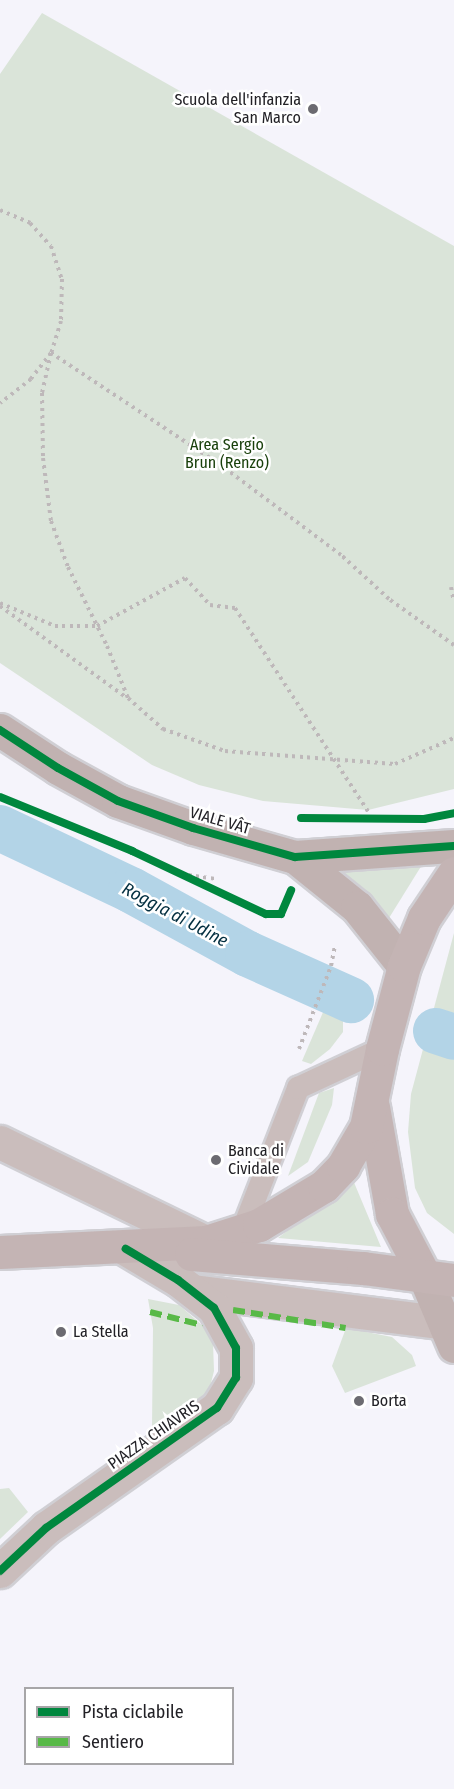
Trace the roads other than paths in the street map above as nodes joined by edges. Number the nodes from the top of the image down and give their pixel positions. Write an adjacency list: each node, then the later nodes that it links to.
1 (0, 730): 3 (main road, VIALE VÂT)
2 (454, 846): 3 (main road, VIALE VÂT)
3 (295, 857): 5 (main road, VIALE VÂT)
4 (454, 873): 5 (main road)
5 (405, 966): 6 (main road)
6 (381, 1049): 7 (main road); 9 (lane)
7 (373, 1106): 9 (main road); 13 (main road)
8 (0, 1142): 10 (street)
9 (243, 1232): 10 (main road)
10 (206, 1242): 11 (main road)
11 (126, 1249): 12 (main road); 13 (main road); 14 (street, PIAZZA CHIAVRIS)
12 (0, 1252)
13 (439, 1277): 15 (main road)
14 (193, 1291): 15 (street, PIAZZA CHIAVRIS); 16 (street, PIAZZA CHIAVRIS)
15 (450, 1334)
16 (0, 1571)

